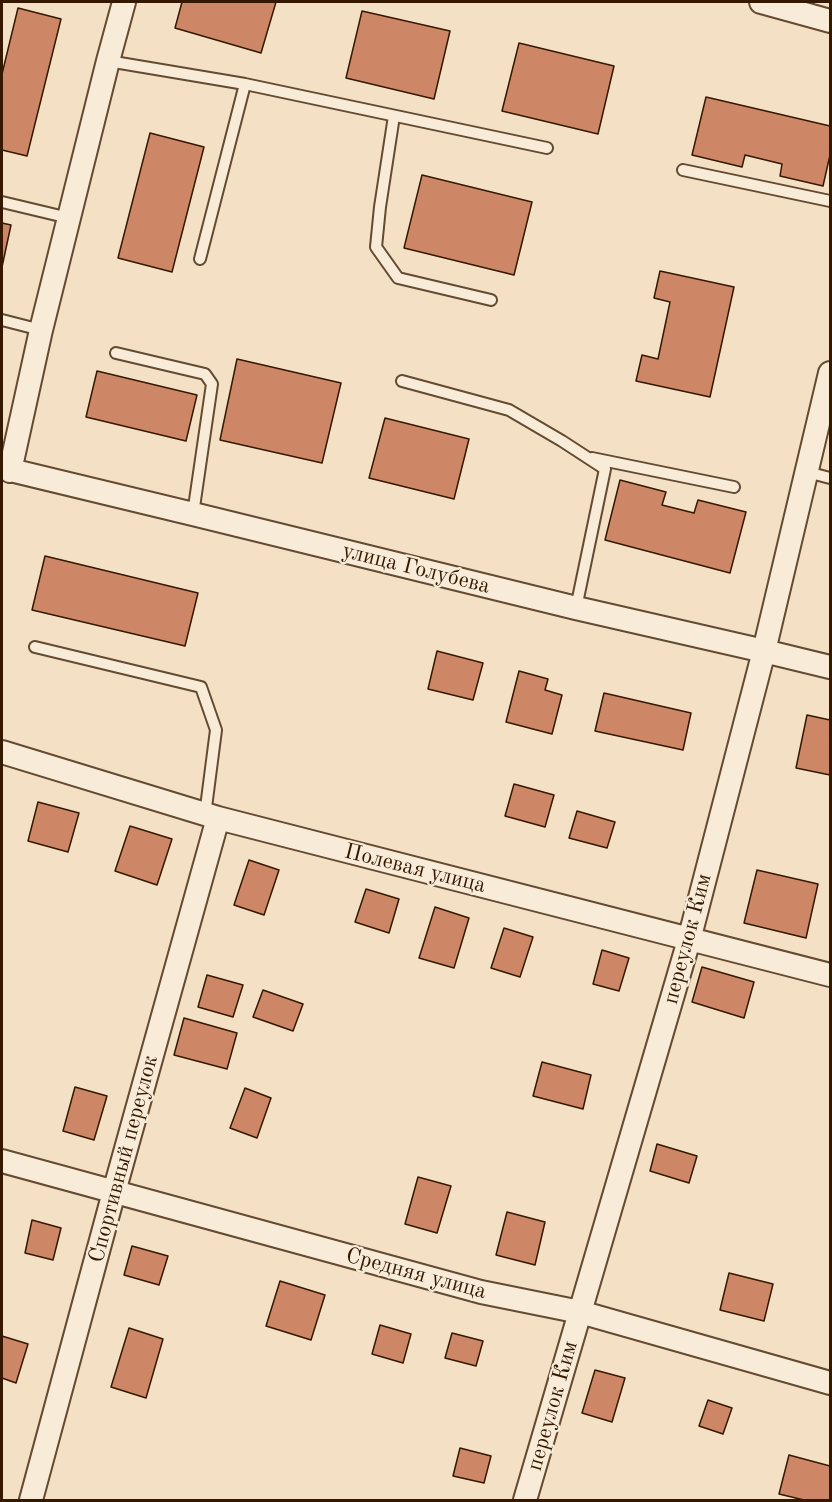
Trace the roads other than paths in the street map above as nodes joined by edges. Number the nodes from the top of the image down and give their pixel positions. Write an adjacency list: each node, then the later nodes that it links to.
1 (124, 2): 4 (street)
2 (761, 2): 3 (street)
3 (831, 21)
4 (108, 61): 5 (lane); 11 (street)
5 (245, 84): 6 (lane); 12 (lane)
6 (394, 116): 7 (lane); 13 (lane)
7 (547, 148)
8 (683, 170): 9 (lane)
9 (831, 201)
10 (2, 202): 11 (lane)
11 (69, 218): 15 (street)
12 (200, 259)
13 (491, 300)
14 (2, 320): 15 (lane)
15 (41, 330): 20 (street)
16 (116, 353): 24 (lane)
17 (831, 373): 21 (street, переулок Ким)
18 (402, 381): 19 (lane)
19 (586, 456): 23 (lane); 25 (lane)
20 (6, 470): 24 (street, улица Голубева)
21 (807, 472): 22 (lane); 27 (street, переулок Ким)
22 (831, 478)
23 (734, 487)
24 (192, 514): 25 (street, улица Голубева)
25 (576, 608): 27 (street, улица Голубева)
26 (35, 646): 30 (lane)
27 (764, 651): 28 (street, улица Голубева); 31 (street, переулок Ким)
28 (831, 668)
29 (2, 752): 30 (street, Полевая улица)
30 (212, 817): 31 (street, Полевая улица); 34 (street, Спортивный переулок)
31 (689, 940): 32 (street, Полевая улица); 35 (street, переулок Ким)
32 (831, 975)
33 (2, 1161): 34 (street, Средняя улица)
34 (114, 1192): 35 (street, Средняя улица); 37 (street, Спортивный переулок)
35 (580, 1312): 36 (street, Средняя улица); 38 (street, переулок Ким)
36 (831, 1383)
37 (31, 1500)
38 (525, 1500)

